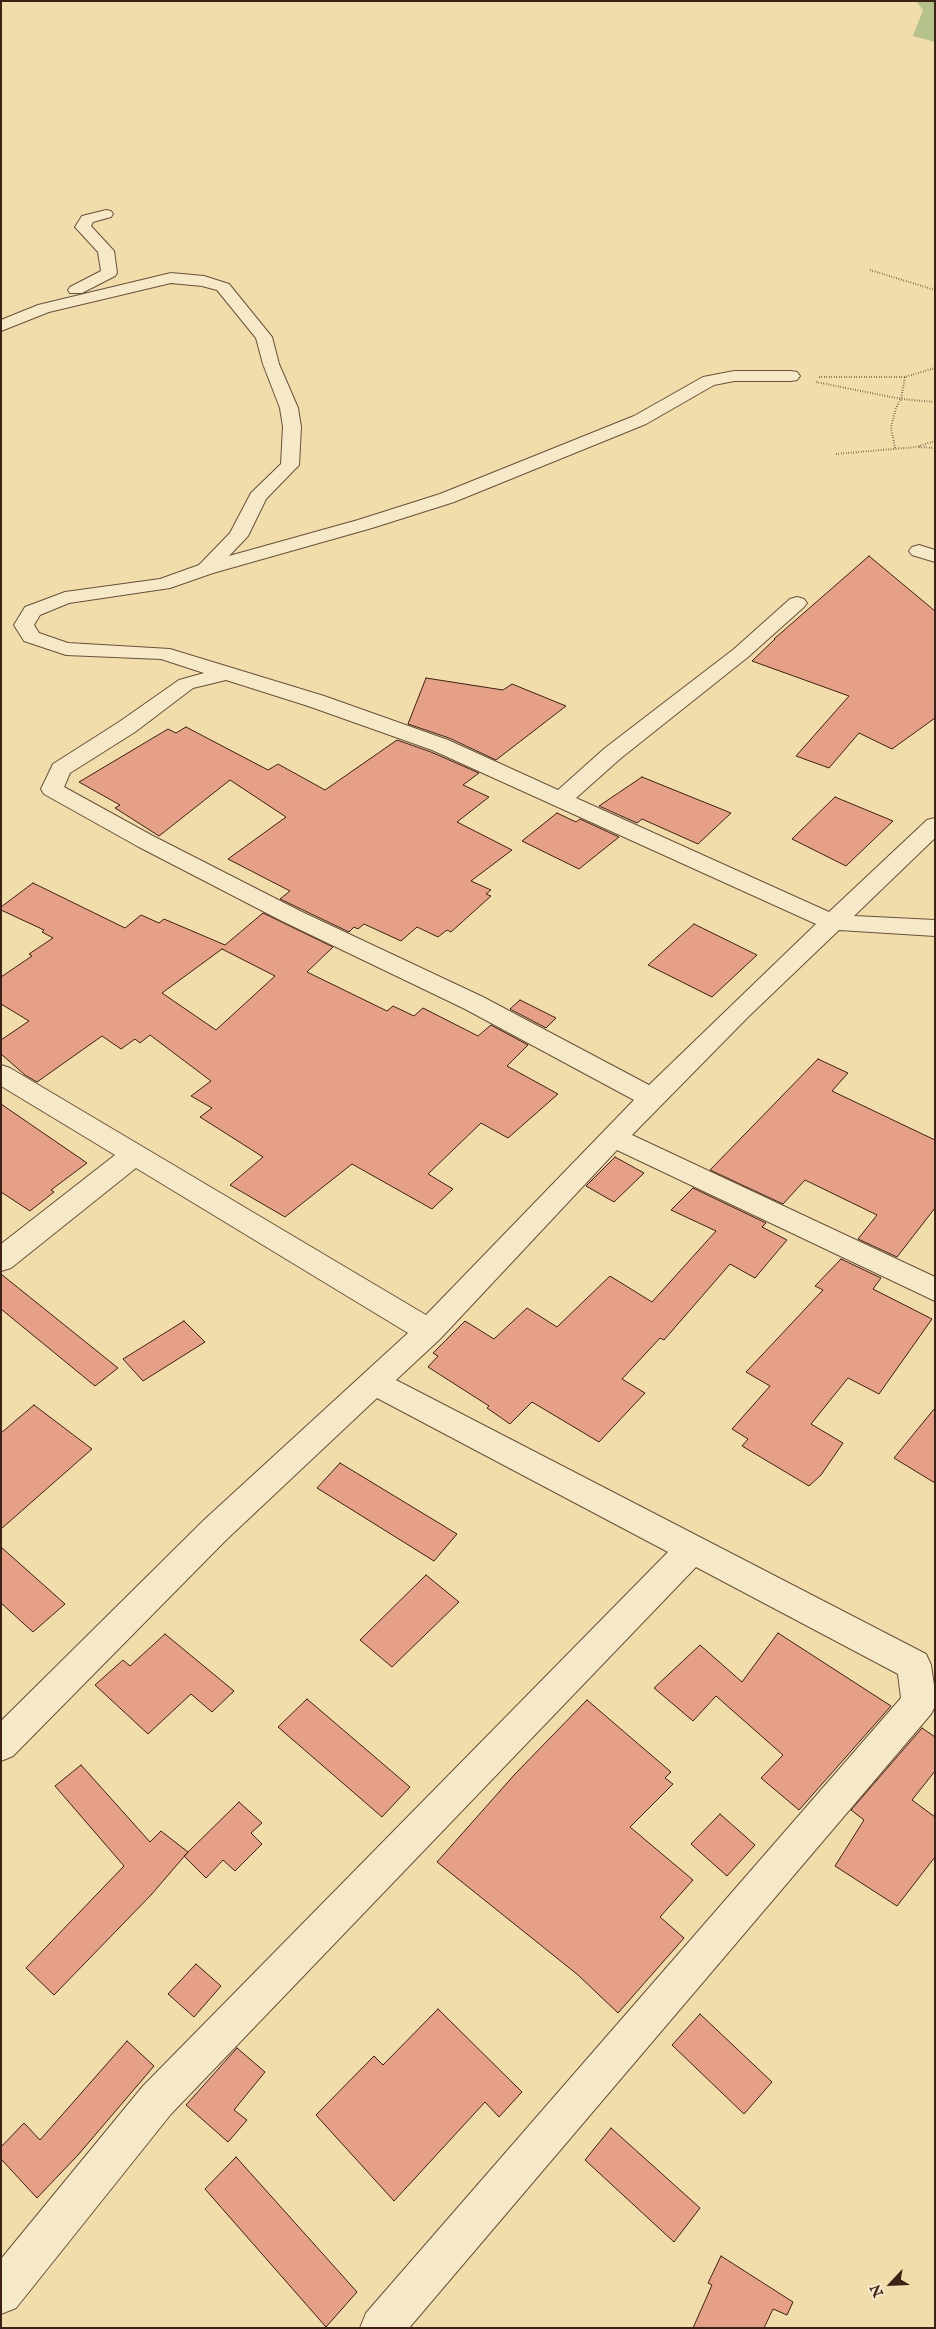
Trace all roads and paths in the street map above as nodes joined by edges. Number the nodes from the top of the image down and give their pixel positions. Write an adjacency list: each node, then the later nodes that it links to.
1 (106, 214): 4 (street)
2 (870, 270): 3 (path)
3 (935, 290)
4 (44, 308): 5 (street); 16 (street)
5 (1, 326)
6 (935, 368): 8 (path)
7 (791, 376): 8 (path); 9 (path); 16 (street)
8 (905, 377): 9 (path)
9 (901, 399): 10 (path); 13 (path)
10 (935, 402)
11 (935, 441): 12 (path)
12 (916, 447): 13 (path); 14 (path)
13 (895, 448): 15 (path)
14 (935, 448)
15 (836, 454)
16 (206, 569): 18 (street)
17 (797, 603): 19 (street)
18 (226, 673): 19 (street); 24 (street)
19 (560, 800): 21 (street)
20 (935, 825): 21 (street)
21 (831, 922): 22 (street); 24 (street)
22 (935, 928)
23 (1, 1074): 26 (street)
24 (653, 1099): 25 (street)
25 (613, 1137): 28 (street); 29 (street)
26 (134, 1155): 27 (street); 29 (street)
27 (1, 1260)
28 (935, 1290)
29 (429, 1331): 30 (street)
30 (373, 1382): 31 (street); 32 (street)
31 (693, 1548): 33 (street); 34 (street)
32 (1, 1745)
33 (1, 2293)
34 (381, 2328)

